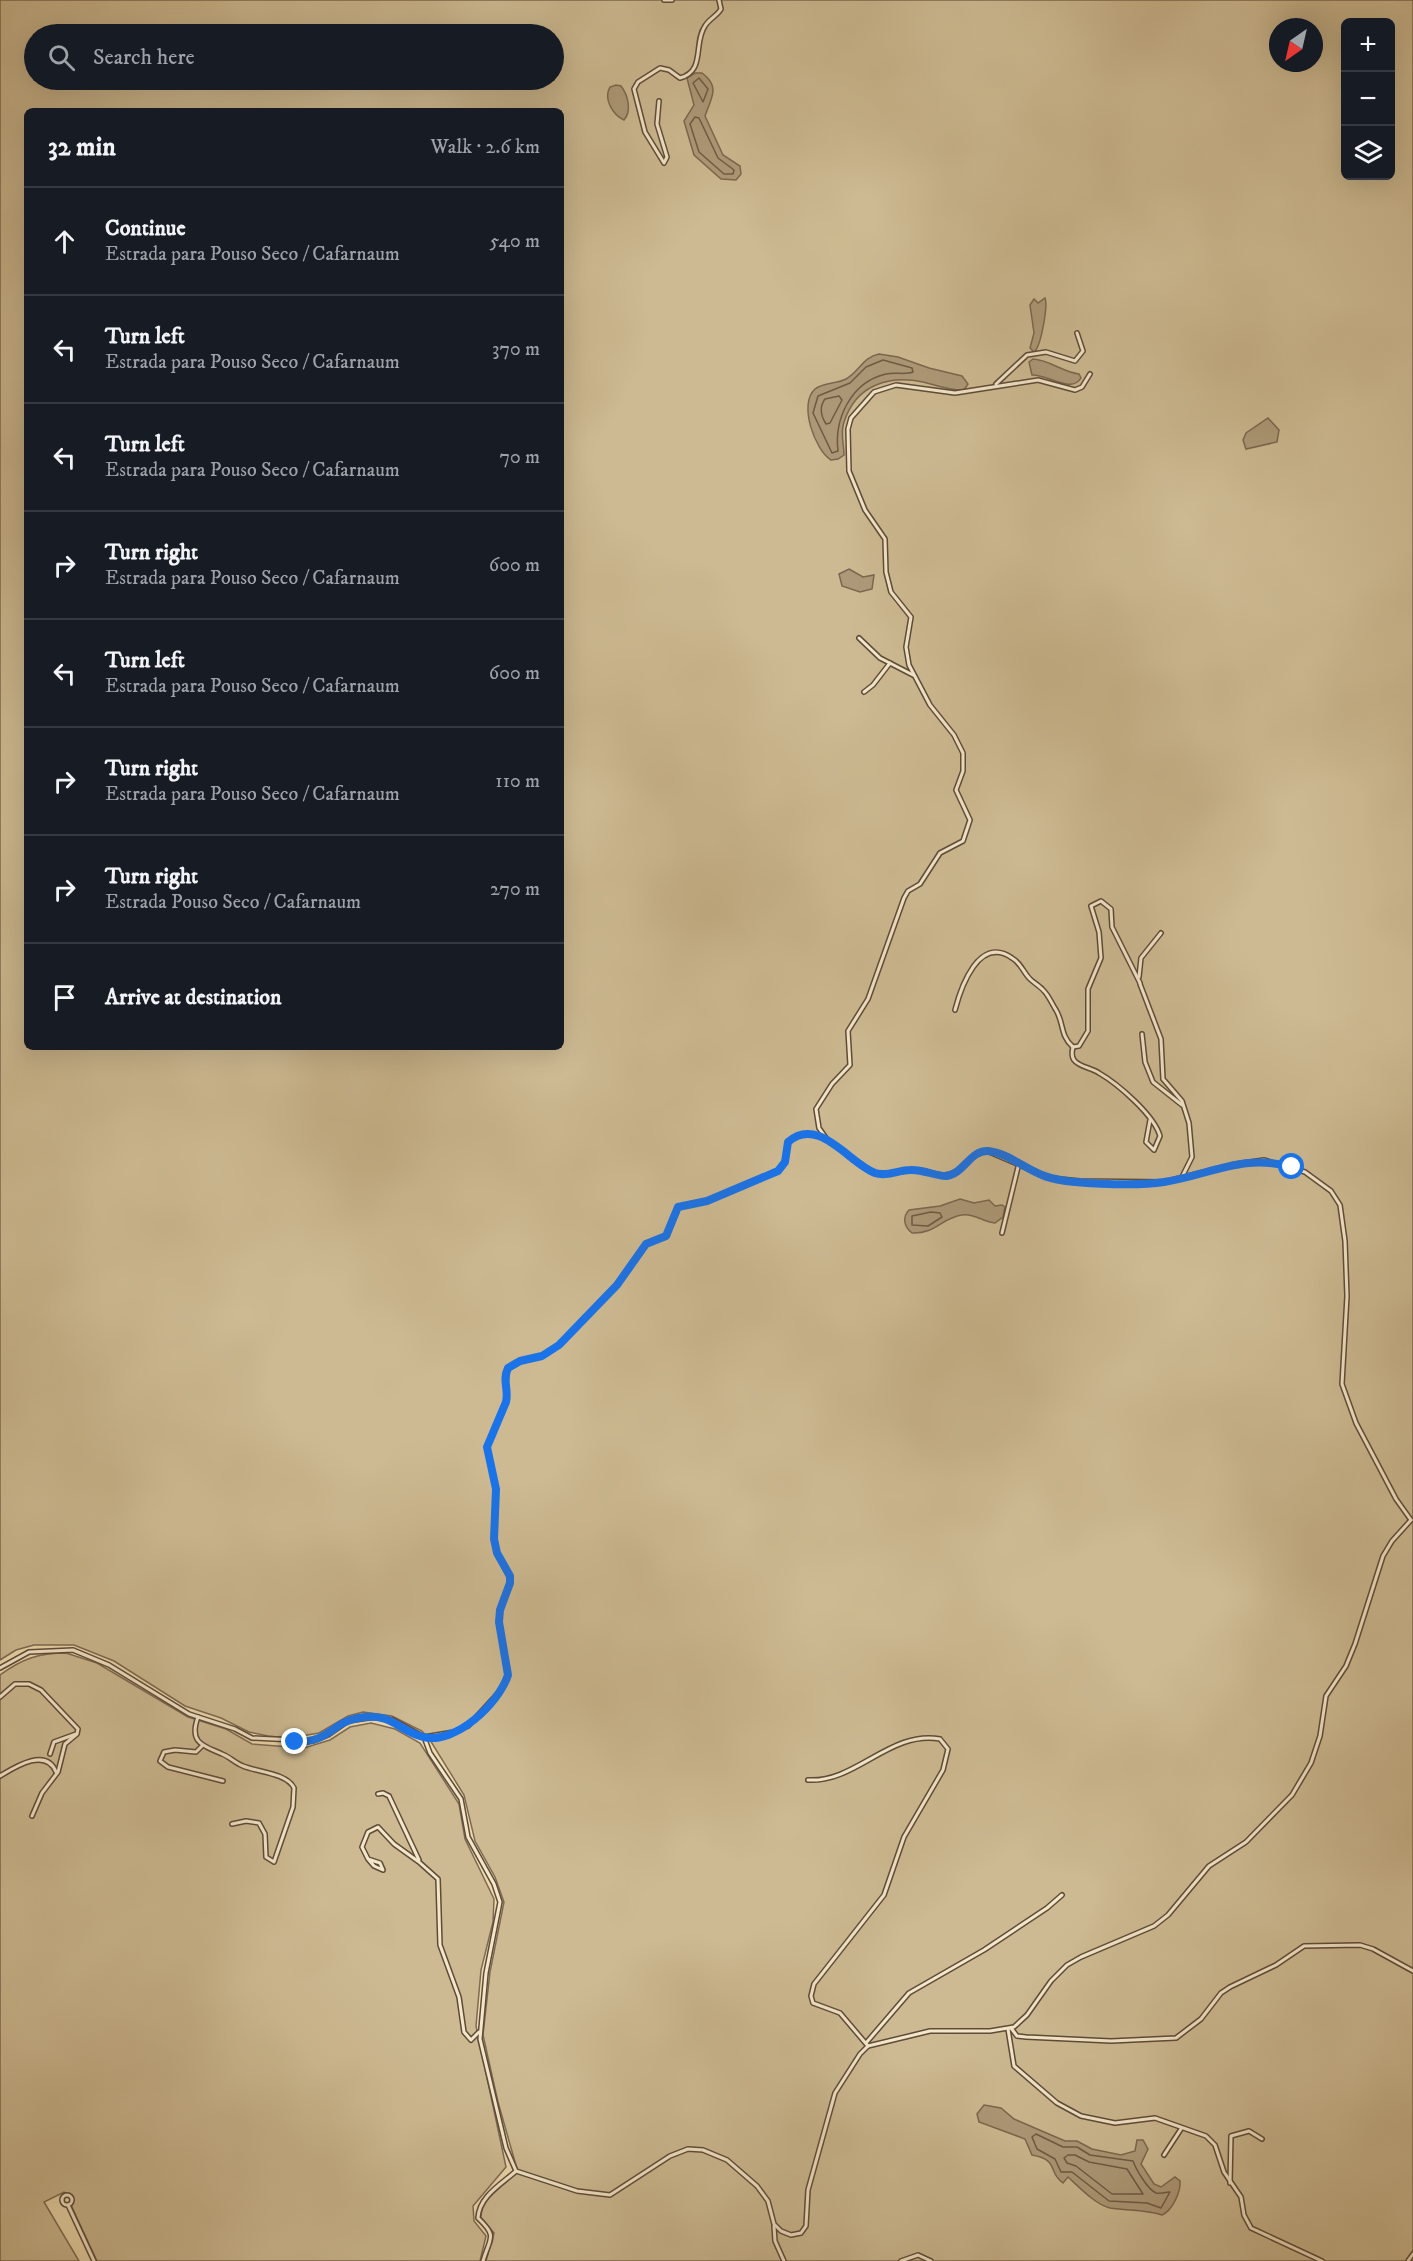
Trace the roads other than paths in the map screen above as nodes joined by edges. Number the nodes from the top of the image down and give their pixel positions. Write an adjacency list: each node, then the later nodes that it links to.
1 (664, 0): 2 (street)
2 (672, 0)
3 (719, 0): 4 (street)
4 (659, 100)
5 (1077, 333): 7 (street)
6 (1090, 374): 7 (street)
7 (994, 385): 10 (street)
8 (859, 638): 9 (street)
9 (890, 663): 10 (street); 11 (street)
10 (914, 676): 19 (street)
11 (864, 692)
12 (1161, 933): 13 (street)
13 (1140, 983): 16 (street); 17 (street)
14 (955, 1010): 16 (street)
15 (1142, 1034): 17 (street)
16 (1073, 1047): 18 (street)
17 (1186, 1111): 21 (street)
18 (1150, 1120): 18 (street)
19 (827, 1139): 20 (street); 28 (street)
20 (1019, 1163): 21 (street); 22 (street)
21 (1182, 1177): 23 (street)
22 (1002, 1233)
23 (1412, 1521): 42 (street)
24 (0, 1668): 26 (street)
25 (0, 1697): 27 (street)
26 (198, 1717): 28 (street); 29 (street)
27 (78, 1733): 30 (street); 32 (street)
28 (424, 1737): 43 (street)
29 (202, 1746): 34 (street); 37 (street)
30 (50, 1754)
31 (0, 1776): 32 (street)
32 (55, 1777): 36 (street)
33 (808, 1780): 44 (street)
34 (223, 1781)
35 (378, 1794): 39 (street)
36 (32, 1816)
37 (232, 1824)
38 (368, 1859): 38 (street); 39 (street)
39 (420, 1862): 43 (street)
40 (1062, 1895): 44 (street)
41 (1413, 1971): 42 (street)
42 (1010, 2029): 44 (street); 45 (street)
43 (480, 2030): 48 (street)
44 (867, 2045): 51 (street)
45 (1181, 2129): 47 (street); 49 (street)
46 (1262, 2139): 49 (street)
47 (1164, 2156)
48 (516, 2171): 51 (street); 54 (street)
49 (1231, 2185): 58 (street)
50 (68, 2205): 53 (street)
51 (774, 2224): 55 (street)
52 (1413, 2254): 59 (street)
53 (94, 2261)
54 (483, 2261)
55 (784, 2261)
56 (901, 2261): 57 (street)
57 (931, 2261)
58 (1322, 2261)
59 (1408, 2261)

